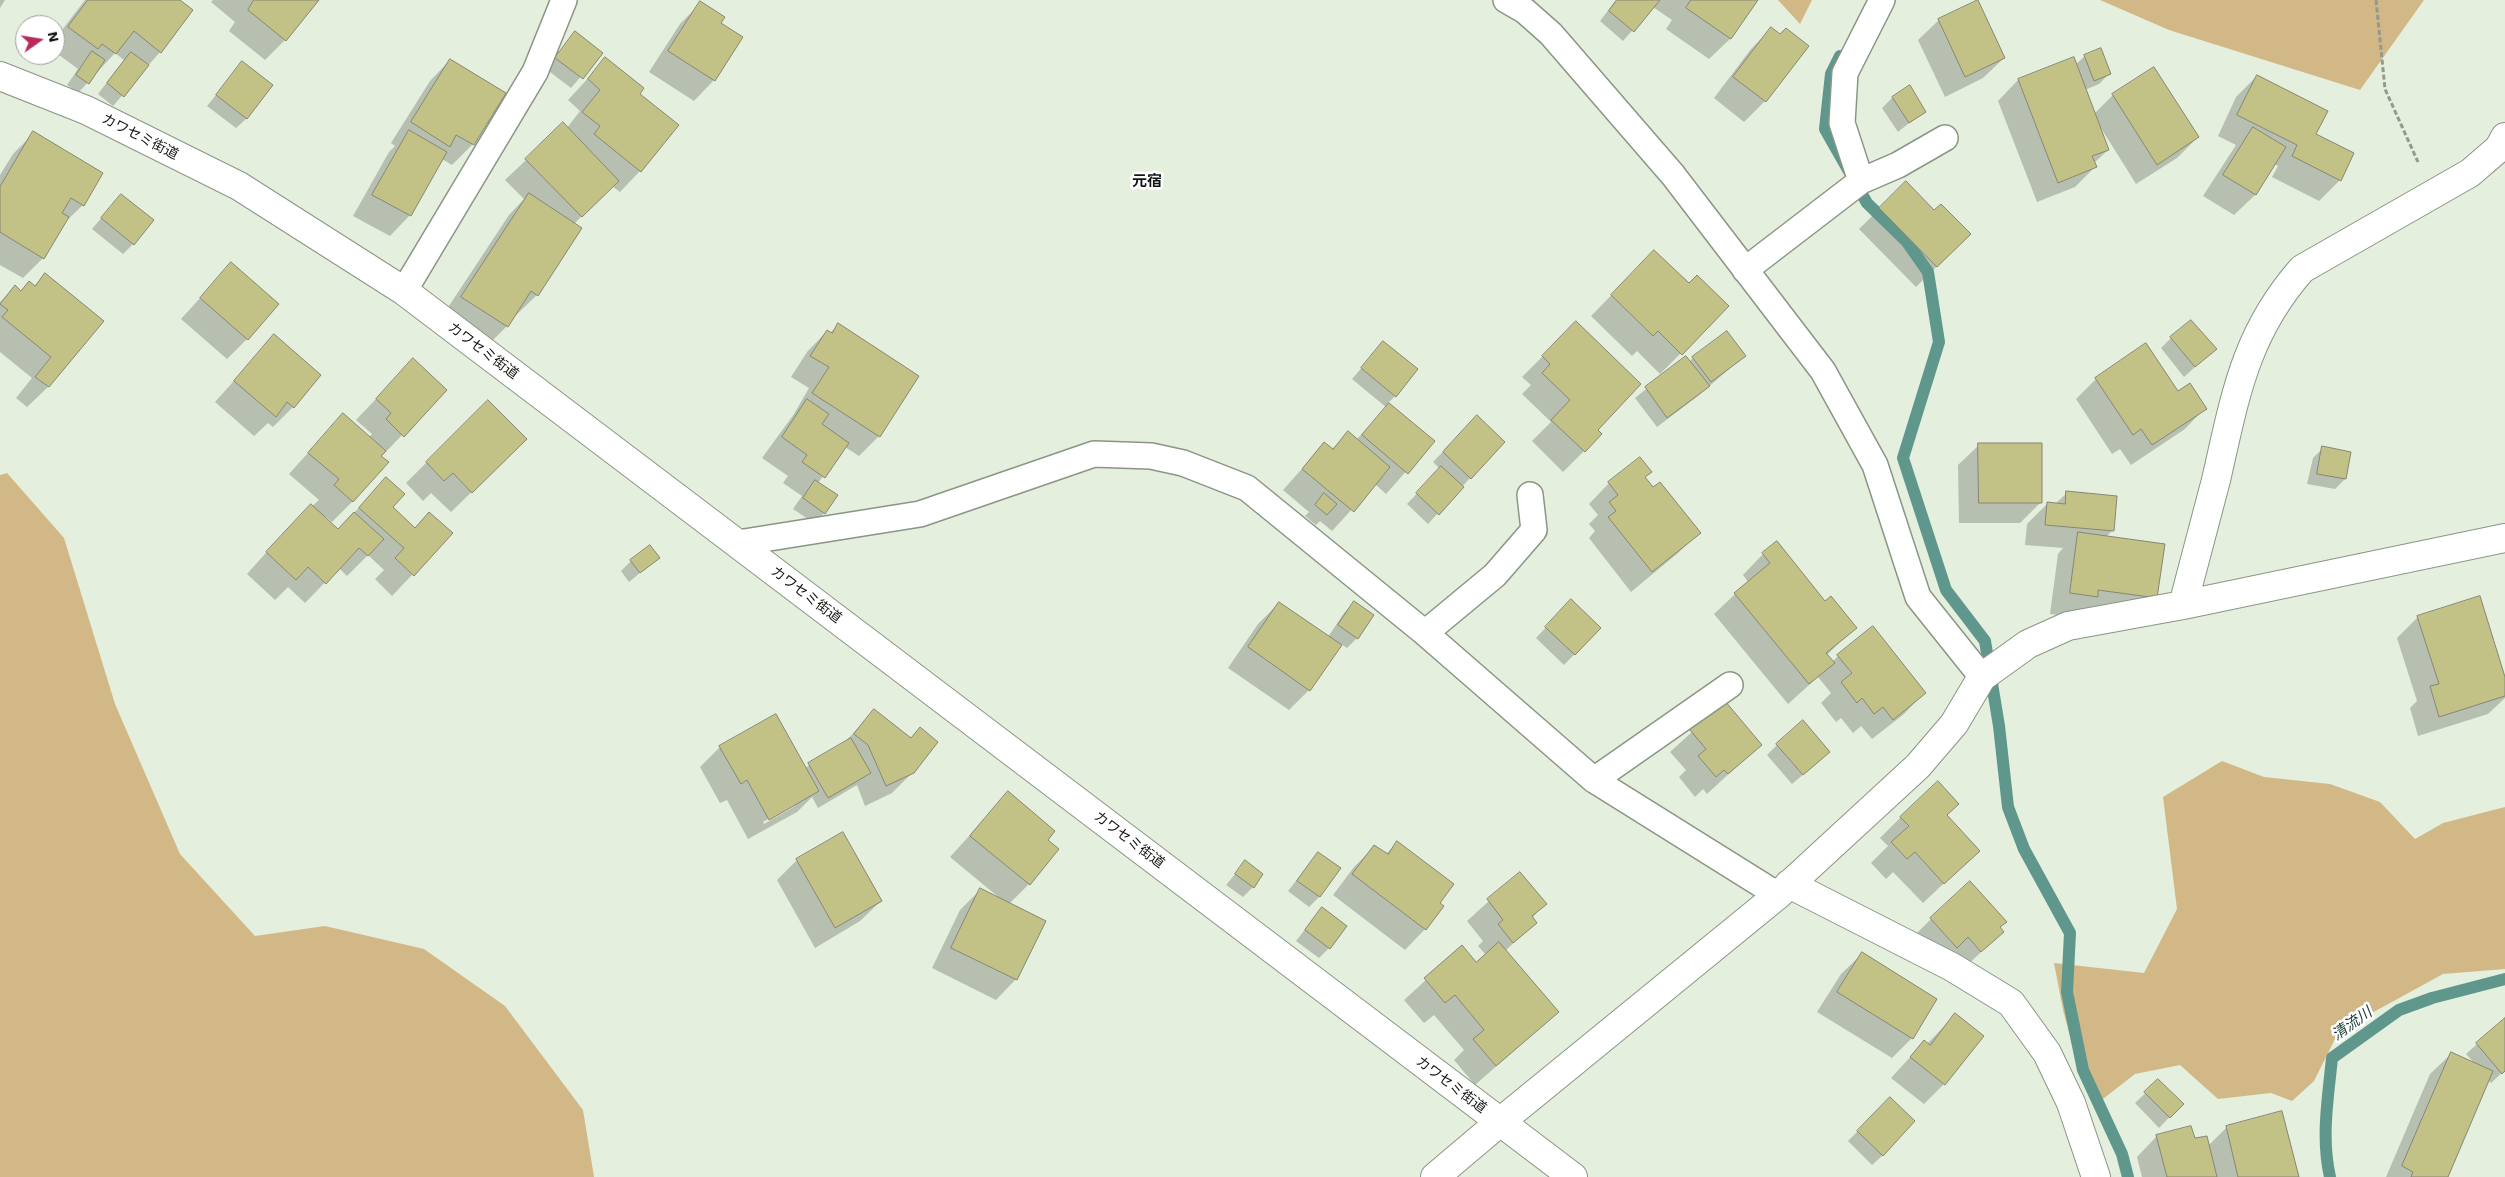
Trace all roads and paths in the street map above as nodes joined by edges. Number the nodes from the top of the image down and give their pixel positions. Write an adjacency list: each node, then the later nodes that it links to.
1 (564, 0): 11 (lane)
2 (1506, 0): 10 (lane)
3 (1882, 0): 8 (lane)
4 (2376, 0): 9 (path)
5 (0, 76): 11 (street, カワセミ街道)
6 (2505, 137): 9 (street)
7 (1945, 138): 8 (lane)
8 (1862, 180): 10 (lane)
9 (2433, 194): 15 (street)
10 (1745, 270): 17 (lane)
11 (404, 291): 14 (street, カワセミ街道)
12 (1530, 495): 16 (lane)
13 (2505, 538): 15 (street)
14 (738, 543): 16 (lane); 21 (street, カワセミ街道)
15 (2183, 605): 17 (street)
16 (1425, 633): 19 (lane)
17 (1982, 677): 20 (street)
18 (1730, 685): 19 (lane)
19 (1594, 780): 20 (lane)
20 (1784, 889): 21 (street); 24 (street)
21 (1500, 1122): 22 (street); 23 (street, カワセミ街道)
22 (1435, 1177)
23 (1573, 1177)
24 (2096, 1177)

